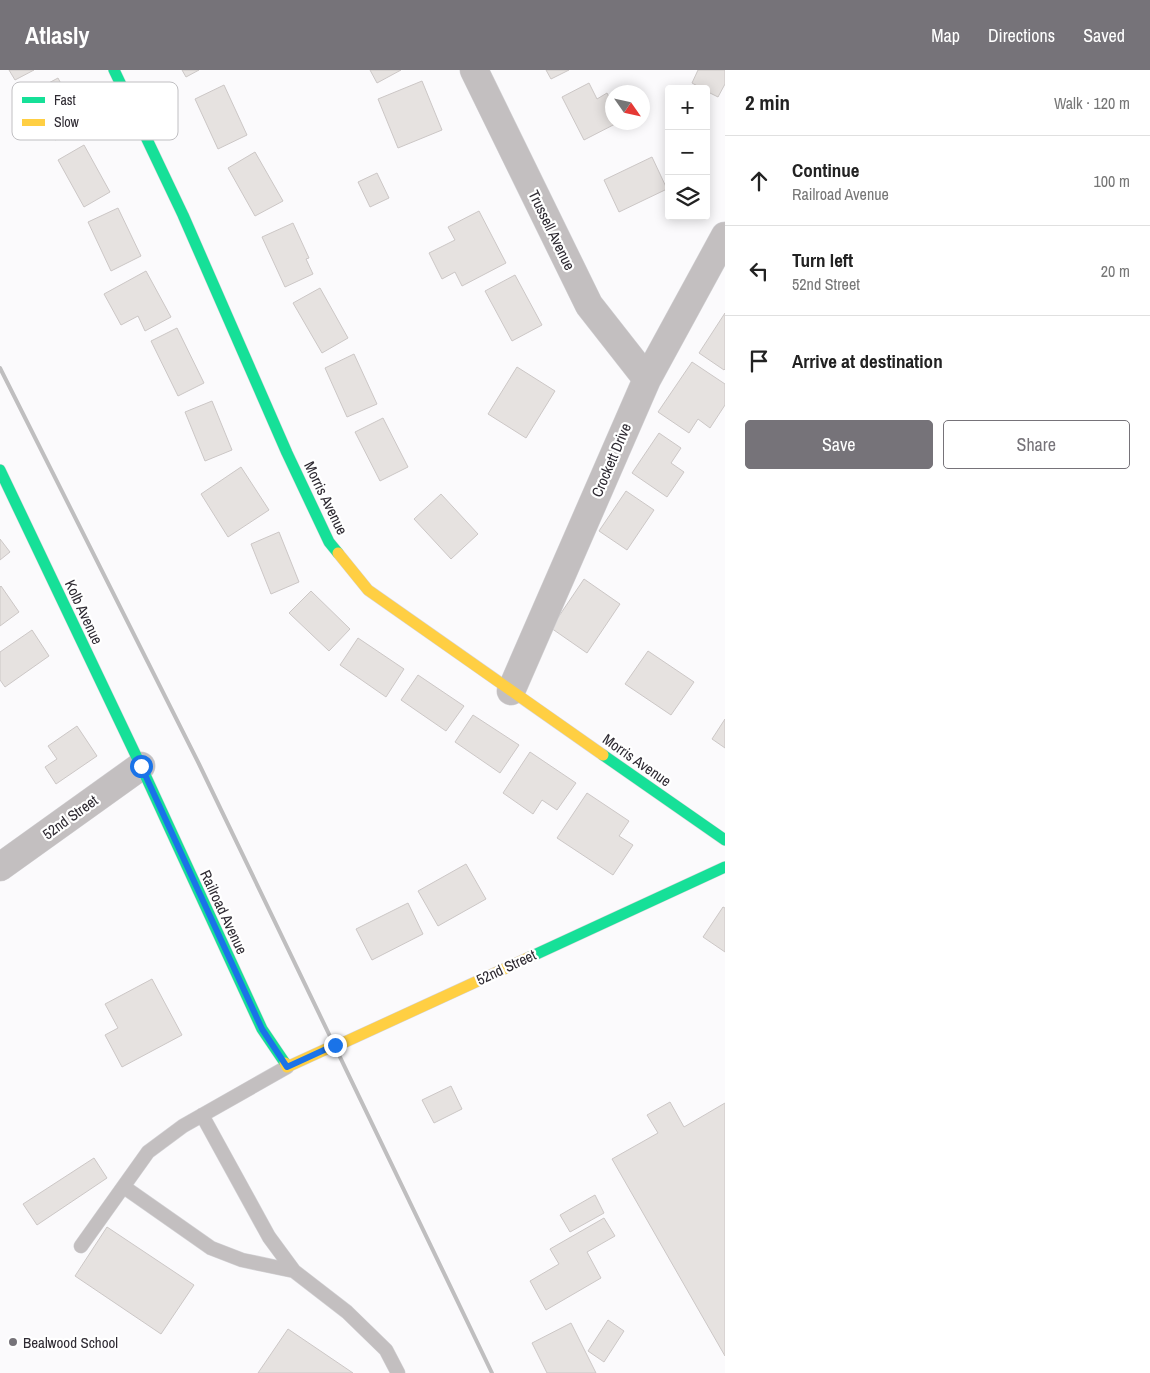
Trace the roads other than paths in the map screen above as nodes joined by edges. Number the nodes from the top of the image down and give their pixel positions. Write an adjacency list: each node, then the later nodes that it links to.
1 (114, 70): 3 (street, Morris Avenue)
2 (474, 70): 6 (street, Trussell Avenue)
3 (120, 82)
4 (147, 140): 8 (street, Morris Avenue)
5 (725, 236): 6 (street, Crockett Drive)
6 (646, 379): 8 (street, Crockett Drive)
7 (0, 470): 9 (street, Kolb Avenue)
8 (511, 691): 10 (street, Morris Avenue)
9 (141, 766): 11 (street, 52nd Street); 13 (street, Railroad Avenue)
10 (725, 840)
11 (0, 867)
12 (725, 867): 13 (street, 52nd Street)
13 (287, 1067): 14 (lane)
14 (202, 1115): 15 (lane); 17 (lane)
15 (124, 1187): 16 (lane); 17 (lane)
16 (81, 1246)
17 (294, 1270): 18 (lane)
18 (398, 1373)

